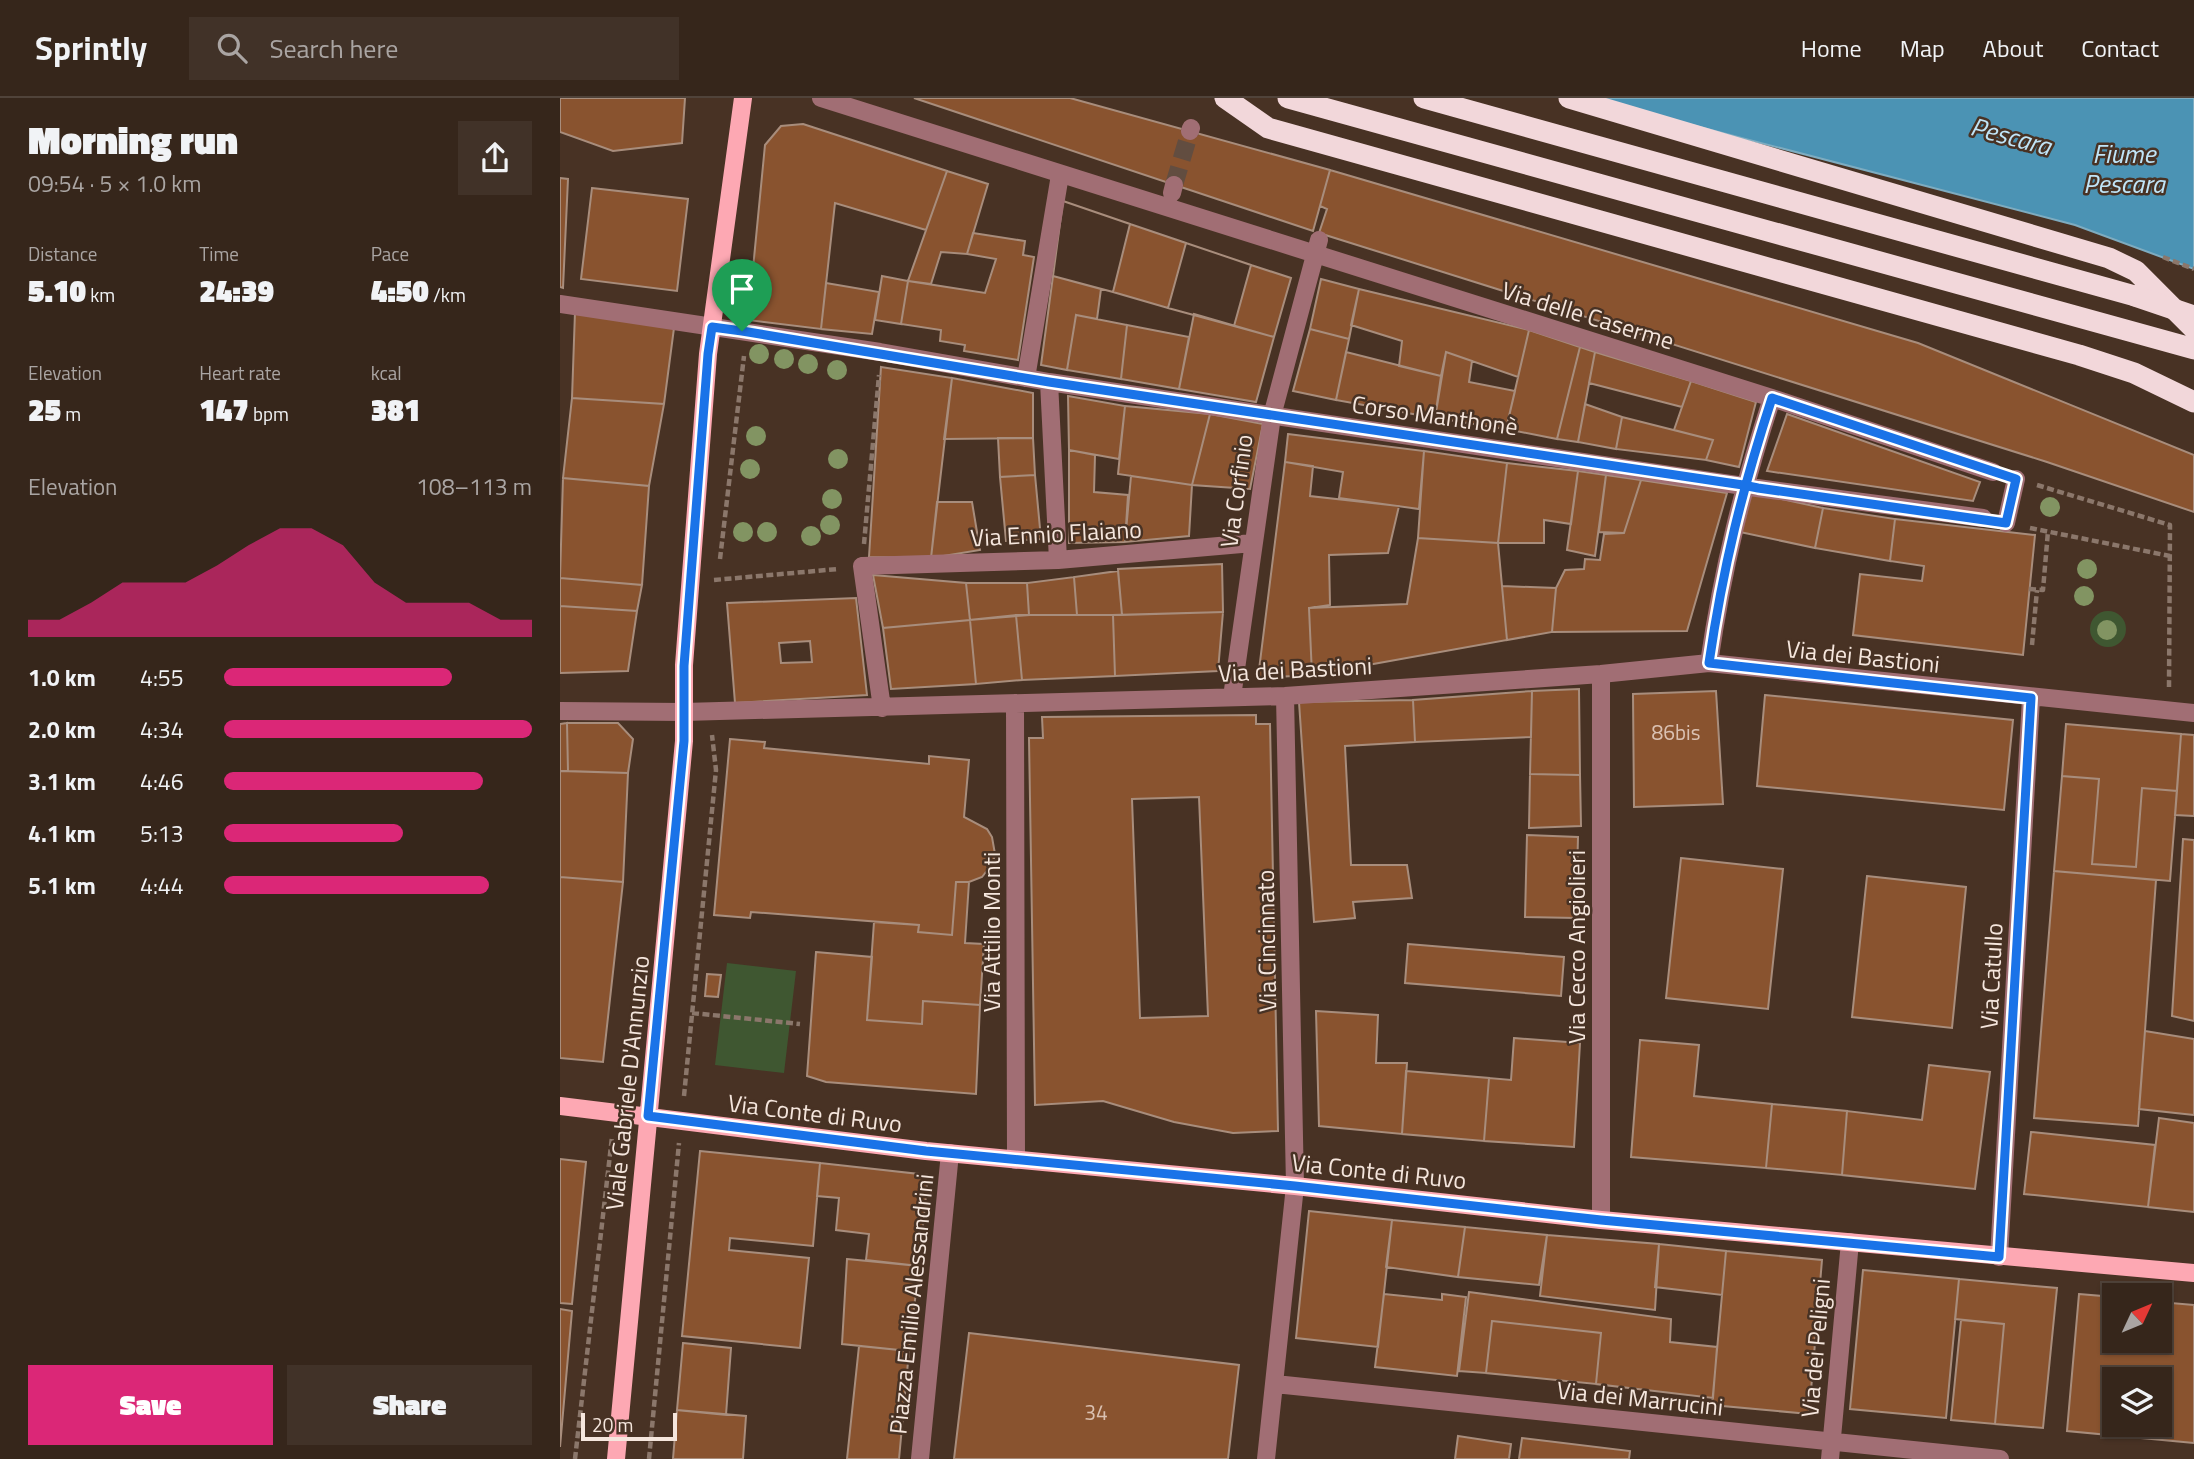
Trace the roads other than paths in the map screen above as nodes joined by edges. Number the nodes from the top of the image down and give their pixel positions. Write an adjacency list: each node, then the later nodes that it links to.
1 (744, 98): 13 (main road, Viale Gabriele D'Annunzio)
2 (821, 98): 7 (street, Via delle Caserme)
3 (1225, 98): 19 (highway)
4 (1288, 98): 15 (highway)
5 (1424, 98): 9 (highway)
6 (1569, 98): 14 (highway, bridge)
7 (1060, 175): 8 (street, Via delle Caserme); 16 (street)
8 (1317, 248): 18 (street, Via delle Caserme); 20 (street, Via Corfinio)
9 (2135, 296): 11 (highway, bridge); 12 (highway, bridge)
10 (560, 304): 13 (street, Corso Manthonè)
11 (2194, 306)
12 (2194, 316)
13 (712, 327): 16 (street, Corso Manthonè); 36 (main road, Viale Gabriele D'Annunzio)
14 (2194, 329)
15 (2188, 348)
16 (1026, 378): 17 (street, Corso Manthonè)
17 (1049, 382): 20 (street, Corso Manthonè); 27 (street)
18 (1772, 398): 21 (street, Via delle Caserme); 23 (street)
19 (2194, 402)
20 (1272, 416): 23 (street, Corso Manthonè); 26 (street, Via Corfinio)
21 (1993, 472)
22 (2016, 479): 25 (street)
23 (1743, 485): 24 (street, Corso Manthonè); 28 (street)
24 (1983, 518)
25 (2006, 523)
26 (1253, 543): 27 (street, Via Ennio Flaiano); 30 (street, Via Corfinio)
27 (1058, 560): 34 (street, Via Ennio Flaiano)
28 (1709, 663): 29 (street, Via dei Bastioni); 32 (street, Via dei Bastioni)
29 (1601, 674): 31 (street, Via dei Bastioni); 43 (street, Via Cecco Angiolieri)
30 (1232, 696): 31 (street, Via dei Bastioni); 33 (street, Via dei Bastioni)
31 (1285, 696): 42 (street, Via Cincinnato)
32 (2030, 697): 37 (street, Via dei Bastioni); 45 (street, Via Catullo)
33 (1015, 703): 34 (street, Via dei Bastioni); 41 (street, Via Attilio Monti)
34 (882, 708): 36 (street, Via dei Bastioni)
35 (560, 711): 36 (street, Via dei Bastioni)
36 (684, 712): 39 (main road, Viale Gabriele D'Annunzio)
37 (2194, 713)
38 (560, 1106): 39 (main road, Via Conte di Ruvo)
39 (648, 1116): 40 (main road, Via Conte di Ruvo); 49 (main road, Viale Gabriele D'Annunzio)
40 (950, 1153): 41 (main road, Via Conte di Ruvo); 50 (street, Piazza Emilio Alessandrini)
41 (1016, 1160): 42 (main road, Via Conte di Ruvo)
42 (1295, 1186): 43 (main road, Via Conte di Ruvo); 47 (street)
43 (1601, 1220): 44 (main road, Via Conte di Ruvo)
44 (1850, 1242): 45 (main road, Via Conte di Ruvo); 48 (street, Via dei Peligni)
45 (1999, 1257): 46 (main road, Via Conte di Ruvo)
46 (2194, 1273)
47 (1275, 1384): 48 (street, Via dei Marrucini); 51 (street)
48 (1830, 1451): 52 (street, Via dei Marrucini)
49 (616, 1459)
50 (920, 1459)
51 (1266, 1459)
52 (2000, 1459)

